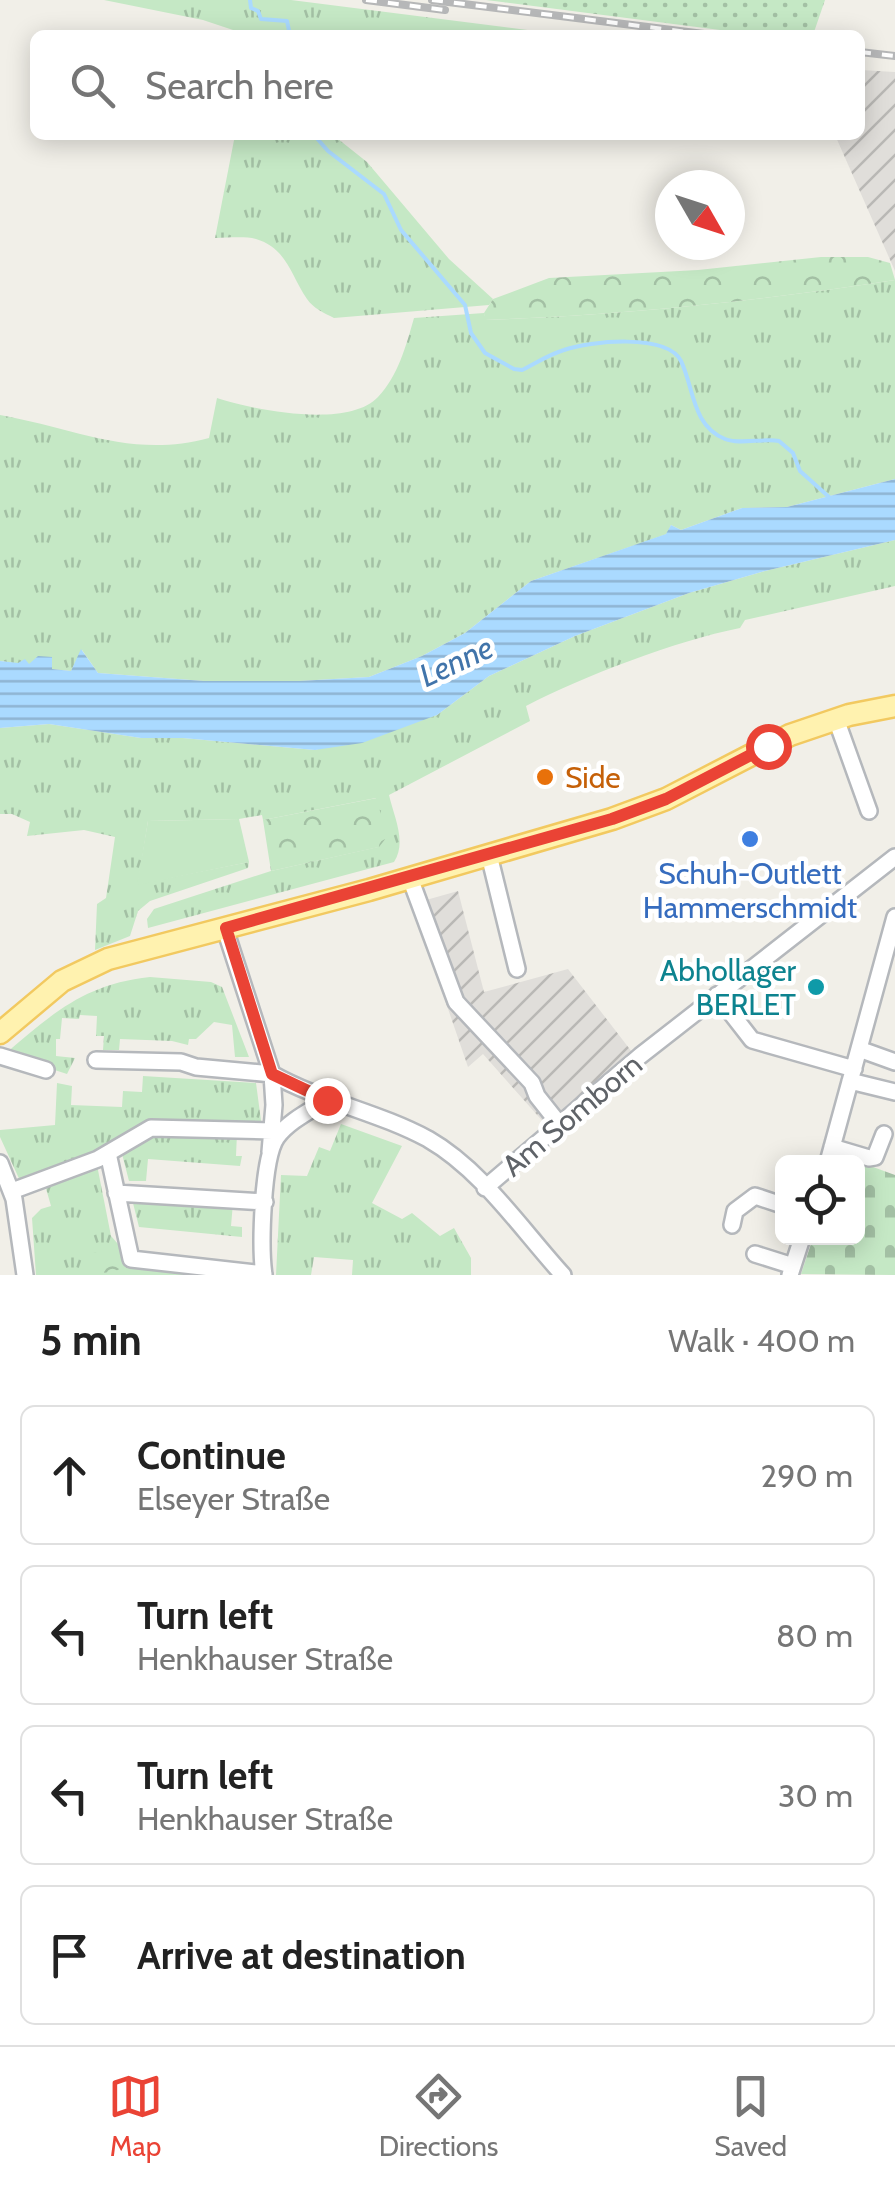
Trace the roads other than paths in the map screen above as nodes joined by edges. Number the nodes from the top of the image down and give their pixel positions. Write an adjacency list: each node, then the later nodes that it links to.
1 (895, 706): 2 (main road)
2 (836, 719): 3 (street); 4 (main road)
3 (869, 811)
4 (488, 855): 6 (main road); 9 (street)
5 (895, 857): 10 (street, Am Somborn)
6 (410, 878): 8 (main road); 21 (street)
7 (895, 917): 12 (street)
8 (226, 928): 11 (main road); 17 (street)
9 (517, 969)
10 (717, 995): 18 (street); 21 (street, Am Somborn)
11 (0, 1033)
12 (859, 1048): 15 (street); 18 (street)
13 (0, 1056): 16 (street)
14 (96, 1060): 17 (street)
15 (895, 1062)
16 (46, 1070)
17 (272, 1074): 20 (street); 22 (street)
18 (852, 1075): 19 (street); 26 (street)
19 (895, 1092)
20 (327, 1100): 24 (street); 29 (street)
21 (560, 1125): 29 (street, Am Somborn)
22 (272, 1132): 24 (street); 25 (street)
23 (884, 1134): 27 (street)
24 (270, 1152): 32 (street)
25 (108, 1153): 30 (street); 31 (street)
26 (830, 1155)
27 (865, 1158)
28 (0, 1163): 31 (street)
29 (485, 1188): 42 (street)
30 (116, 1193): 32 (street); 41 (street)
31 (9, 1198): 34 (street)
32 (265, 1202): 41 (street)
33 (775, 1202): 36 (street)
34 (18, 1219): 35 (street); 40 (street)
35 (0, 1224)
36 (732, 1225)
37 (800, 1245): 39 (street)
38 (756, 1254): 39 (street)
39 (791, 1270)
40 (25, 1275)
41 (264, 1275)
42 (562, 1275)

